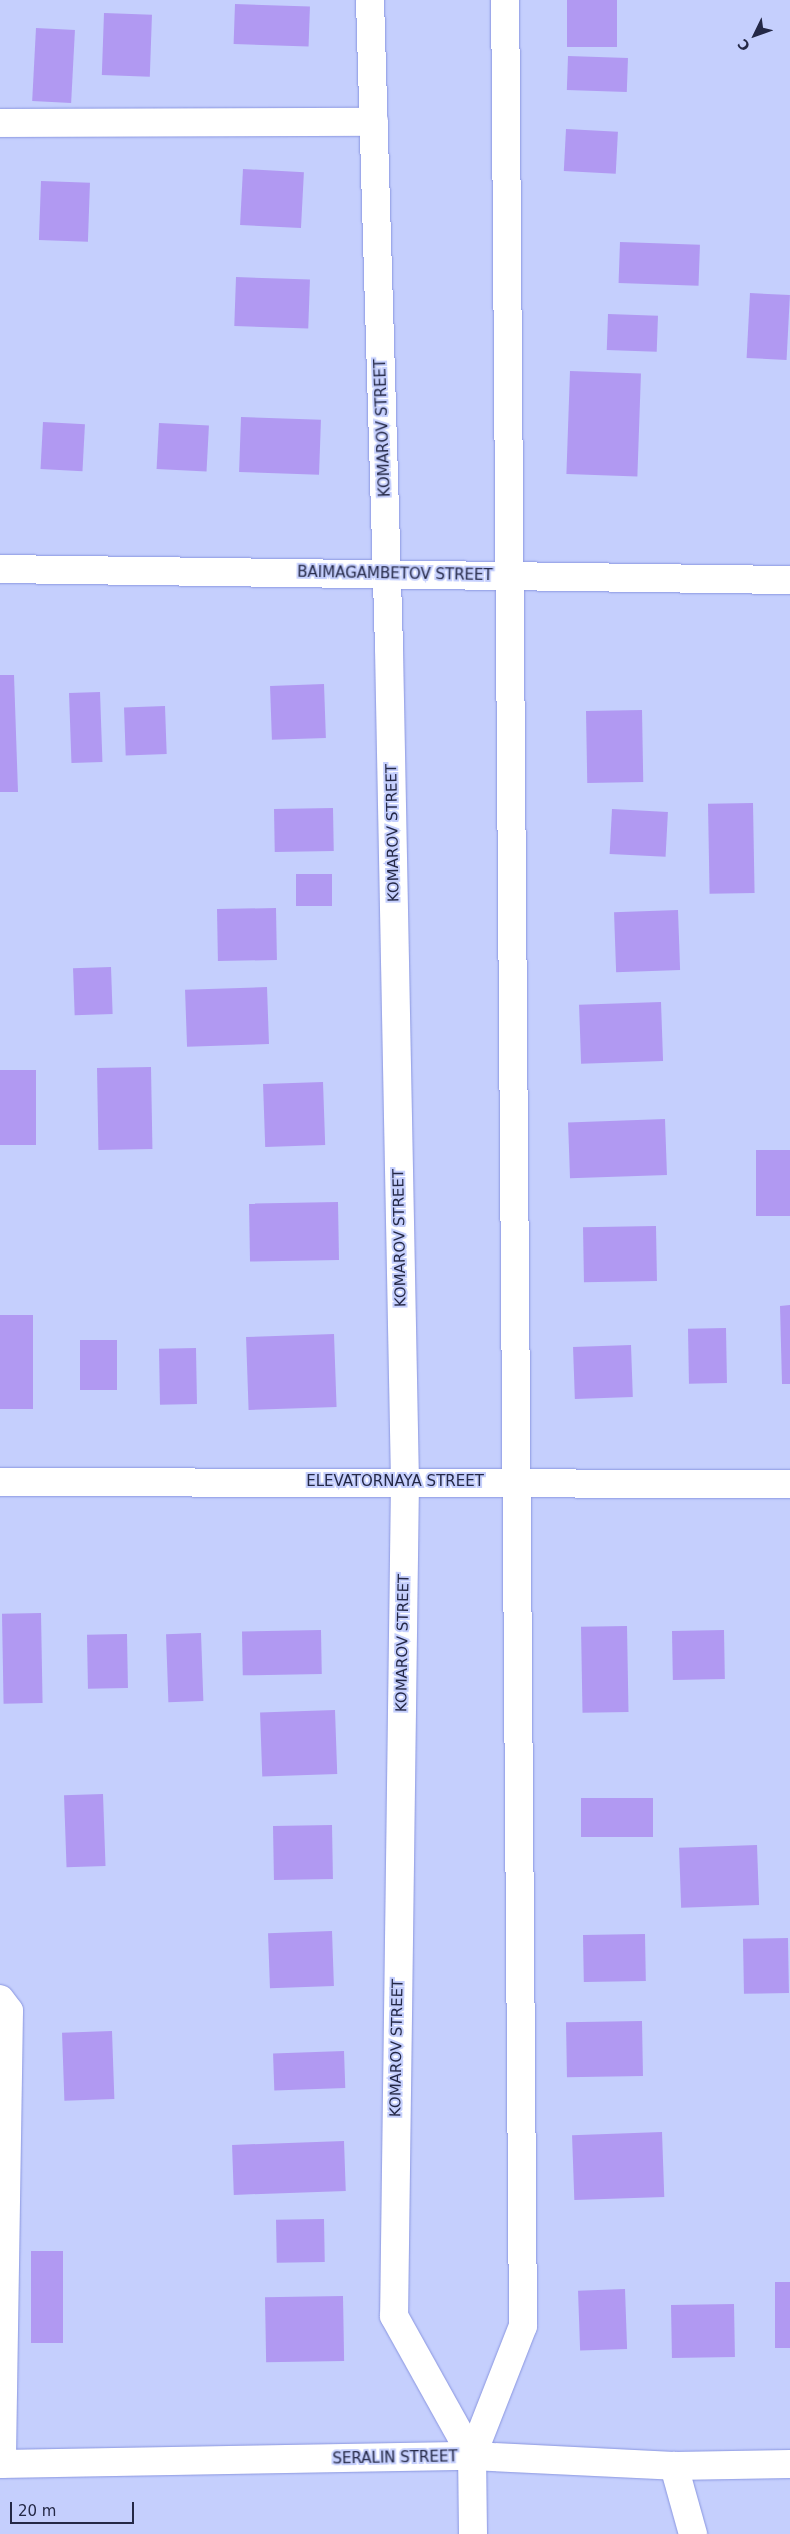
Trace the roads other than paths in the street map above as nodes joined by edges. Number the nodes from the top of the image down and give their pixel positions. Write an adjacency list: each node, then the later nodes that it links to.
1 (370, 0): 3 (street, KOMAROV STREET)
2 (505, 0): 7 (street, KOMAROV STREET)
3 (374, 122): 4 (street); 6 (street, KOMAROV STREET)
4 (0, 123)
5 (0, 569): 6 (street, BAIMAGAMBETOV STREET)
6 (387, 574): 7 (street, BAIMAGAMBETOV STREET); 9 (street, KOMAROV STREET)
7 (507, 575): 8 (street, BAIMAGAMBETOV STREET); 11 (street, KOMAROV STREET)
8 (790, 580)
9 (405, 1481): 10 (street, ELEVATORNAYA STREET); 11 (street, ELEVATORNAYA STREET); 14 (street, KOMAROV STREET)
10 (0, 1482)
11 (515, 1482): 12 (street, ELEVATORNAYA STREET); 14 (street, KOMAROV STREET)
12 (790, 1484)
13 (0, 1999): 15 (street)
14 (472, 2456): 15 (street, SERALIN STREET); 17 (street, SERALIN STREET); 18 (street, KOMAROV STREET)
15 (1, 2464)
16 (790, 2464): 17 (street, SERALIN STREET)
17 (674, 2466): 19 (street)
18 (473, 2534)
19 (693, 2534)

